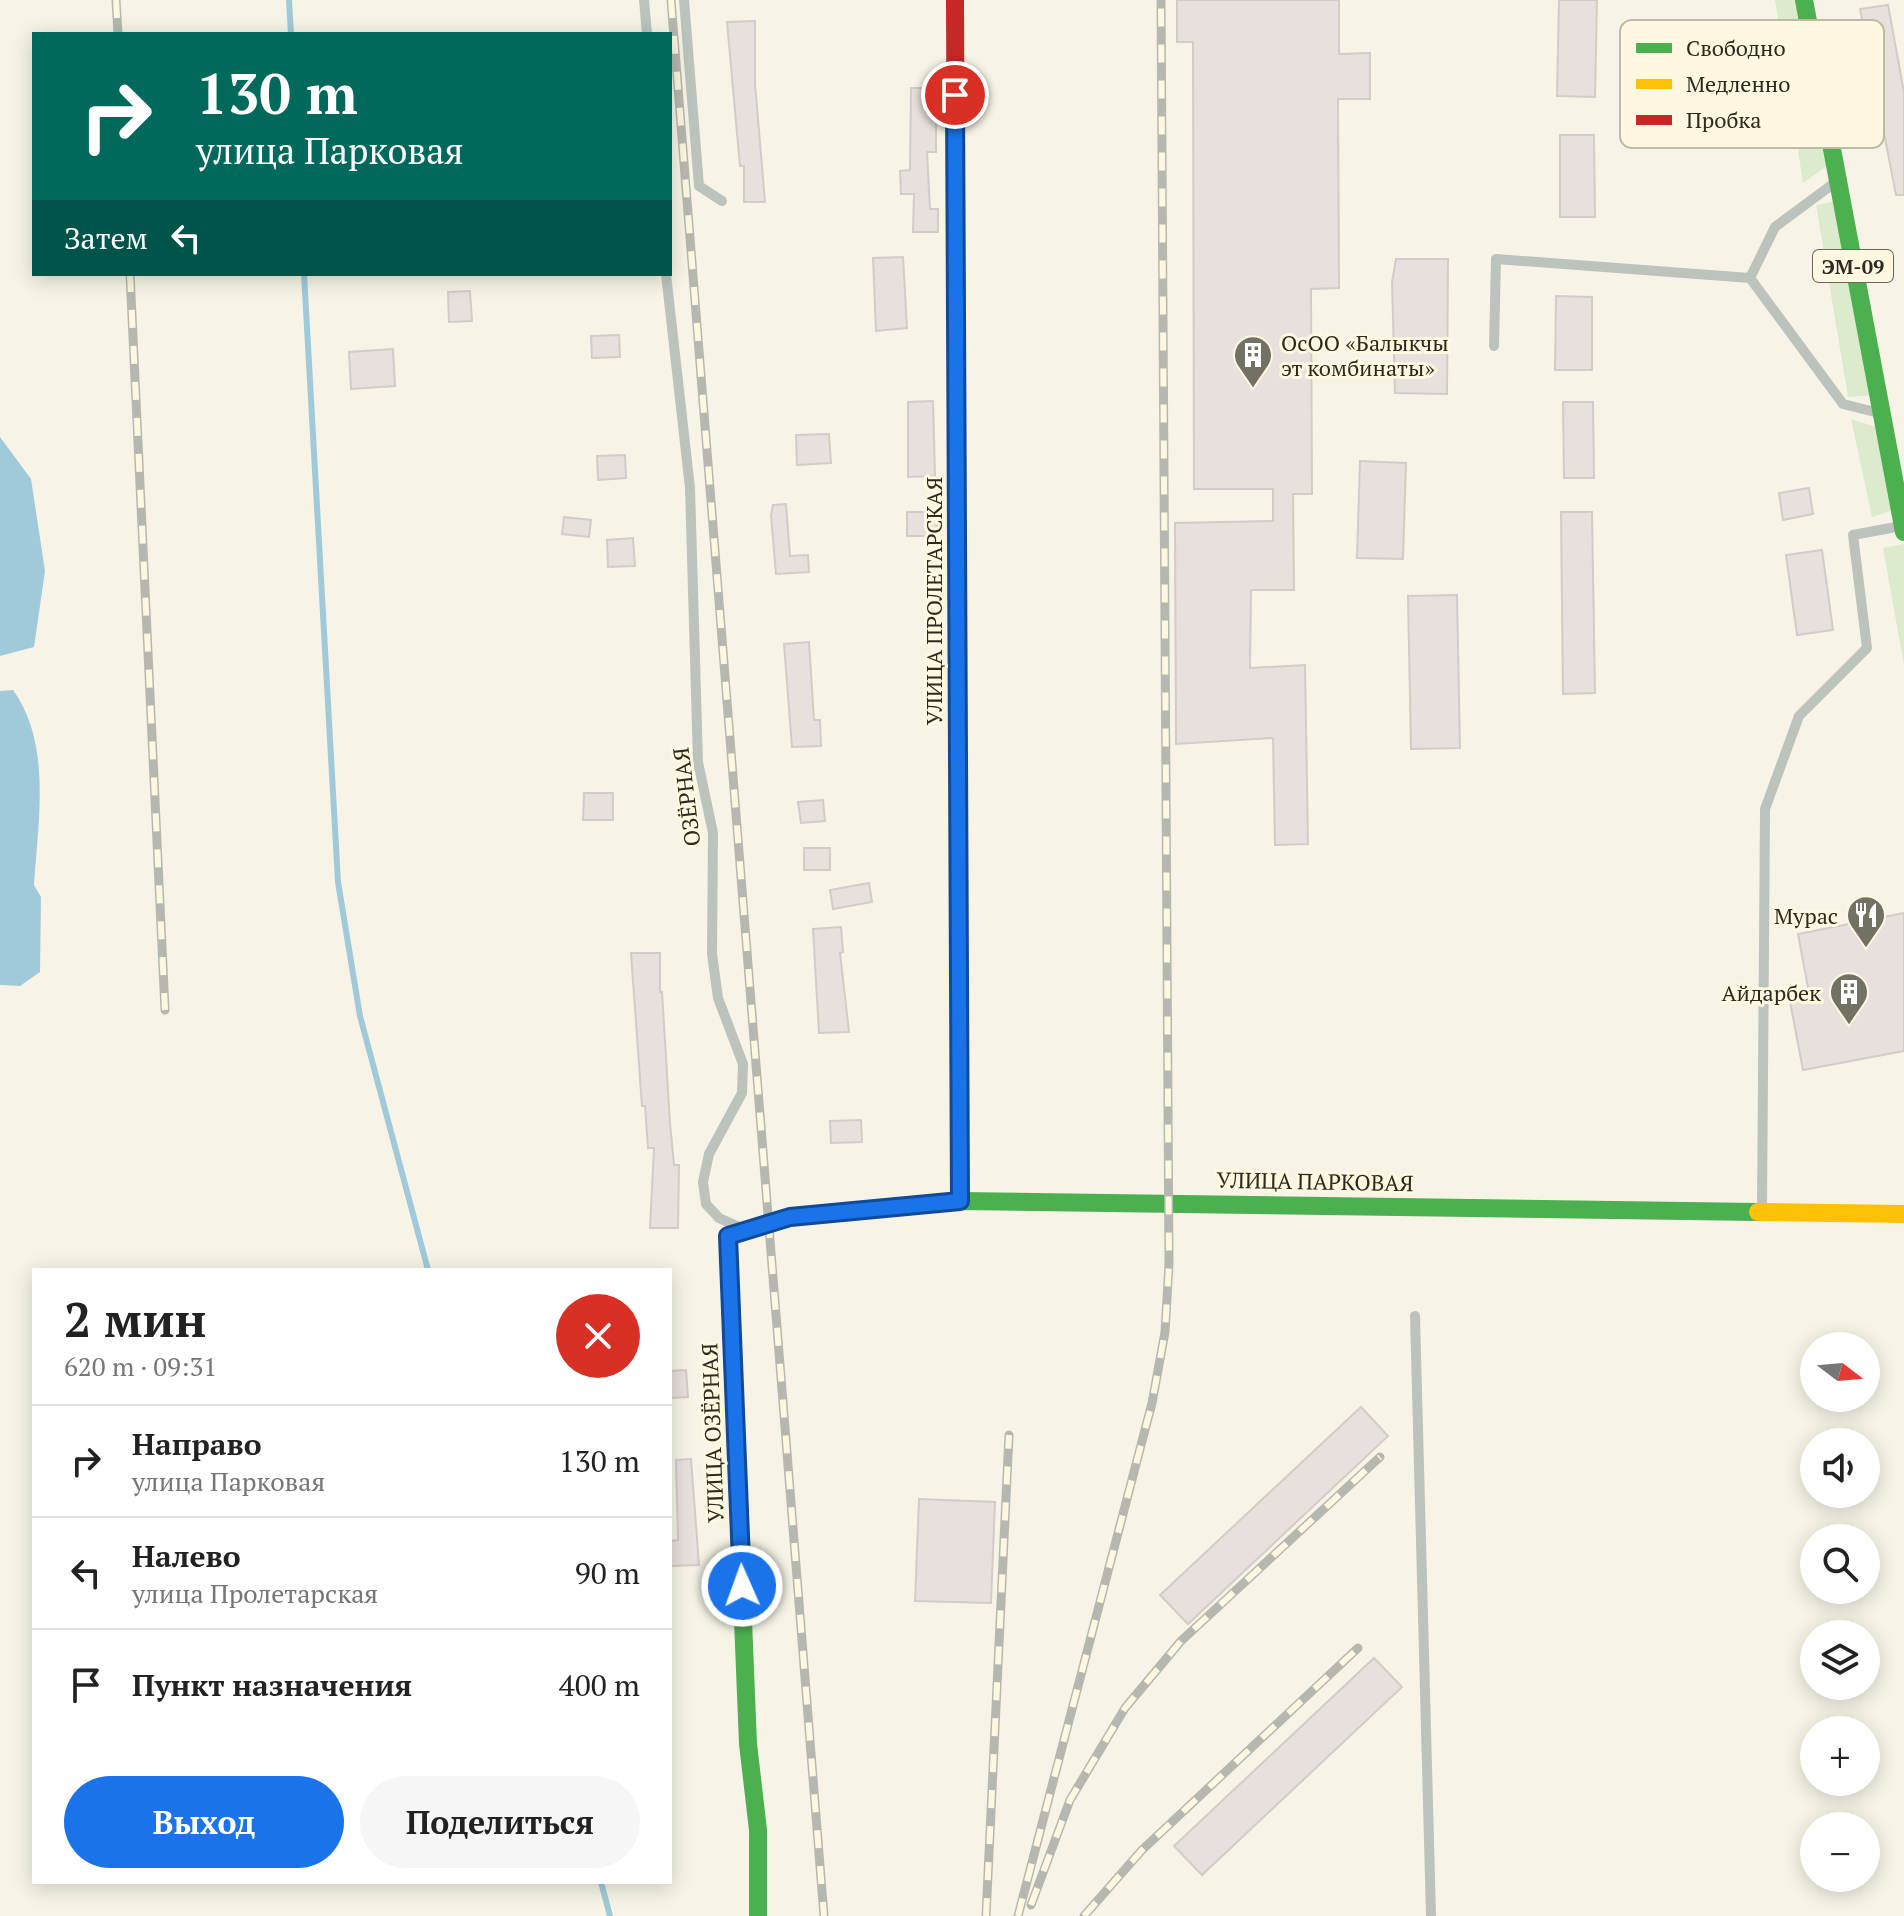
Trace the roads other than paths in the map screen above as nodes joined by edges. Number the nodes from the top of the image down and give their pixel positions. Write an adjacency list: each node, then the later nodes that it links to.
1 (644, 0): 6 (lane)
2 (684, 0): 9 (lane)
3 (955, 0): 16 (main road, УЛИЦА ПРОЛЕТАРСКАЯ)
4 (1804, 0): 5 (main road, ЭМ-09)
5 (1808, 20)
6 (647, 32)
7 (1831, 148): 8 (main road, ЭМ-09)
8 (1837, 181): 11 (lane); 13 (main road, ЭМ-09)
9 (722, 201)
10 (666, 276): 19 (lane, ОЗЁРНАЯ)
11 (1750, 278): 12 (lane); 13 (lane)
12 (1494, 346)
13 (1881, 414): 14 (main road, ЭМ-09)
14 (1900, 486): 15 (main road, ЭМ-09)
15 (1903, 529): 17 (lane)
16 (960, 1201): 17 (main road, УЛИЦА ПАРКОВАЯ); 19 (main road, УЛИЦА ПАРКОВАЯ)
17 (1762, 1212): 18 (main road, УЛИЦА ПАРКОВАЯ)
18 (1904, 1214)
19 (748, 1230): 20 (main road, УЛИЦА ПАРКОВАЯ)
20 (728, 1236): 22 (main road, УЛИЦА ОЗЁРНАЯ)
21 (1415, 1316): 23 (lane)
22 (758, 1916)
23 (1431, 1916)

